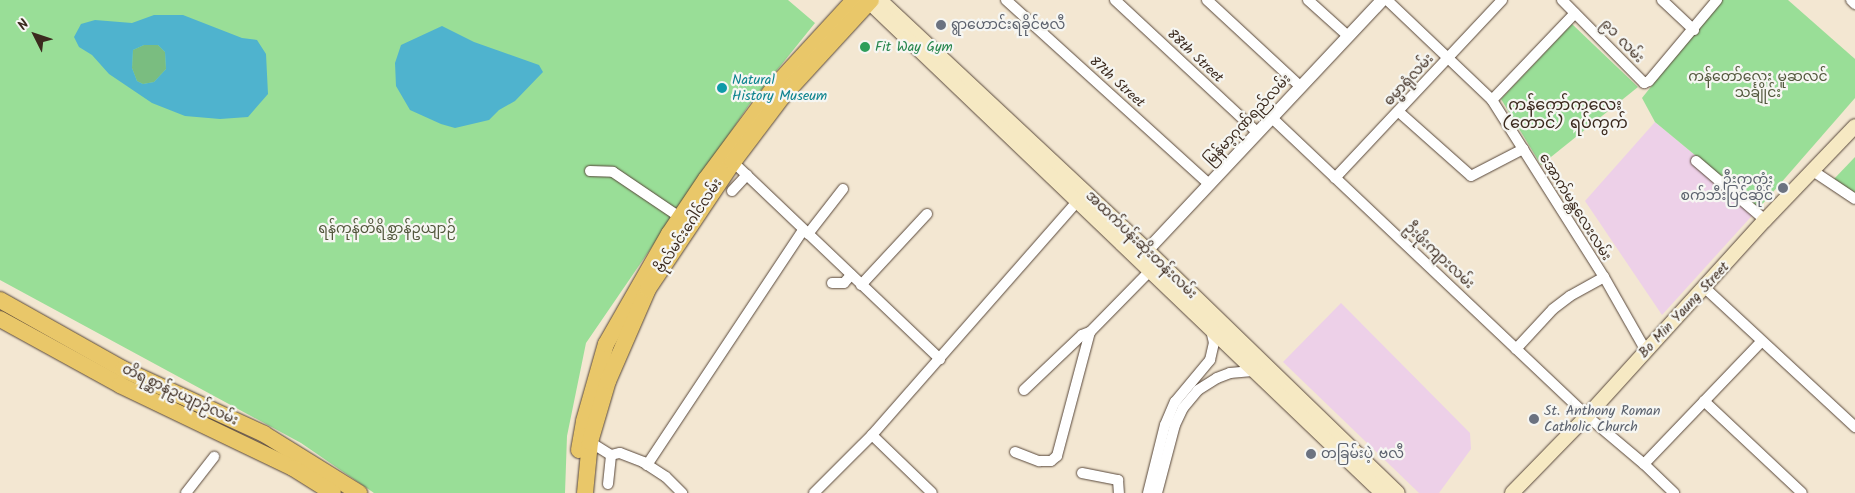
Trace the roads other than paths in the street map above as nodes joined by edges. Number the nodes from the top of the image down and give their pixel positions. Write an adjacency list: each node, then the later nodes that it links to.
1 (868, 0): 25 (main road, အထက်ပန်းဆိုးတန်းလမ်း); 27 (main road, ဗိုလ်မင်းဂေါင်လမ်း); 27 (main road)
2 (1006, 0): 32 (street, 87th Street)
3 (1115, 0): 23 (street, 88th Street)
4 (1207, 0): 18 (street)
5 (1308, 0): 16 (street)
6 (1382, 0): 16 (street, မြန်မာ့ဂုဏ်ရည်လမ်း)
7 (1387, 0): 17 (street, အောက်မန္တလေးလမ်း)
8 (1502, 0): 17 (street, ဓမ္မာရုံလမ်း)
9 (1562, 0): 14 (street, ၉၁ လမ်း)
10 (1662, 0): 15 (street)
11 (1716, 0): 15 (street)
12 (1850, 0): 13 (street)
13 (1855, 4)
14 (1575, 13): 15 (street, ၉၁ လမ်း); 19 (street)
15 (1694, 30)
16 (1348, 36): 18 (street, မြန်မာ့ဂုဏ်ရည်လမ်း)
17 (1449, 58): 19 (street, အောက်မန္တလေးလမ်း); 20 (street, ဓမ္မာရုံလမ်း)
18 (1300, 86): 21 (street, မြန်မာ့ဂုဏ်ရည်လမ်း)
19 (1492, 100): 24 (street, အောက်မန္တလေးလမ်း)
20 (1399, 112): 24 (street); 31 (street, ဓမ္မာရုံလမ်း)
21 (1271, 117): 23 (street, မြန်မာ့ဂုဏ်ရည်လမ်း); 31 (street, ဦးဖိုးကျားလမ်း)
22 (1855, 126): 29 (main road, Bo Min Yaung Street)
23 (1257, 132): 32 (street, မြန်မာ့ဂုဏ်ရည်လမ်း)
24 (1523, 149): 44 (street, အောက်မန္တလေးလမ်း)
25 (1032, 151): 36 (main road, အထက်ပန်းဆိုးတန်းလမ်း); 41 (main road, အထက်ပန်းဆိုးတန်းလမ်း)
26 (1696, 161): 39 (street)
27 (726, 164): 30 (street); 38 (main road); 62 (main road, ဗိုလ်မင်းဂေါင်လမ်း)
28 (590, 171): 38 (street)
29 (1813, 171): 35 (street); 39 (main road, Bo Min Yaung Street)
30 (747, 175): 34 (street); 40 (street)
31 (1336, 178): 53 (street, ဦးဖိုးကျားလမ်း)
32 (1209, 184): 41 (street, မြန်မာ့ဂုဏ်ရည်လမ်း)
33 (843, 189): 40 (street)
34 (732, 191)
35 (1855, 200)
36 (1077, 202): 41 (main road, အထက်ပန်းဆိုးတန်းလမ်း); 55 (street)
37 (927, 214): 46 (street)
38 (681, 218): 62 (main road)
39 (1765, 220): 47 (main road, Bo Min Yaung Street)
40 (806, 232): 43 (street); 67 (street)
41 (1142, 255): 42 (main road, အထက်ပန်းဆိုးတန်းလမ်း); 82 (main road, အထက်ပန်းဆိုးတန်းလမ်း)
42 (1149, 272): 50 (main road, အထက်ပန်းဆိုးတန်းလမ်း); 51 (street)
43 (851, 275): 45 (street); 46 (street)
44 (1604, 277): 53 (street); 54 (street, အောက်မန္တလေးလမ်း)
45 (832, 283)
46 (861, 284): 55 (street)
47 (1705, 288): 52 (street); 54 (main road, Bo Min Yaung Street)
48 (0, 300): 72 (main road, တိရစ္ဆာန်ဥယျာဉ်လမ်း)
49 (0, 319): 71 (main road, တိရစ္ဆာန်ဥယျာဉ်လမ်း)
50 (1212, 330): 56 (main road, အထက်ပန်းဆိုးတန်းလမ်း); 79 (street)
51 (1090, 332): 57 (street); 63 (street)
52 (1762, 341): 58 (street); 60 (street)
53 (1516, 349): 59 (street, ဦးဖိုးကျားလမ်း)
54 (1646, 351): 59 (main road, Bo Min Yaung Street)
55 (940, 359): 61 (street)
56 (1256, 371): 80 (street); 81 (main road, အထက်ပန်းဆိုးတန်းလမ်း)
57 (1024, 390)
58 (1704, 401): 66 (street); 85 (street)
59 (1587, 416): 66 (street, ဦးဖိုးကျားလမ်း); 83 (main road, Bo Min Yaung Street)
60 (1855, 427)
61 (872, 435): 76 (street); 77 (street)
62 (585, 445): 64 (street); 73 (main road); 74 (main road, ဗိုလ်မင်းဂေါင်လမ်း)
63 (1014, 452)
64 (611, 455): 67 (street); 69 (street)
65 (214, 457): 70 (street)
66 (1644, 464): 84 (street, ဦးဖိုးကျားလမ်း)
67 (647, 465): 75 (street)
68 (1082, 473): 78 (street)
69 (608, 484)
70 (186, 493)
71 (333, 493)
72 (359, 493)
73 (576, 493)
74 (586, 493)
75 (682, 493)
76 (814, 493)
77 (932, 493)
78 (1119, 493)
79 (1148, 493)
80 (1157, 493)
81 (1382, 493)
82 (1398, 493)
83 (1512, 493)
84 (1674, 493)
85 (1802, 493)

